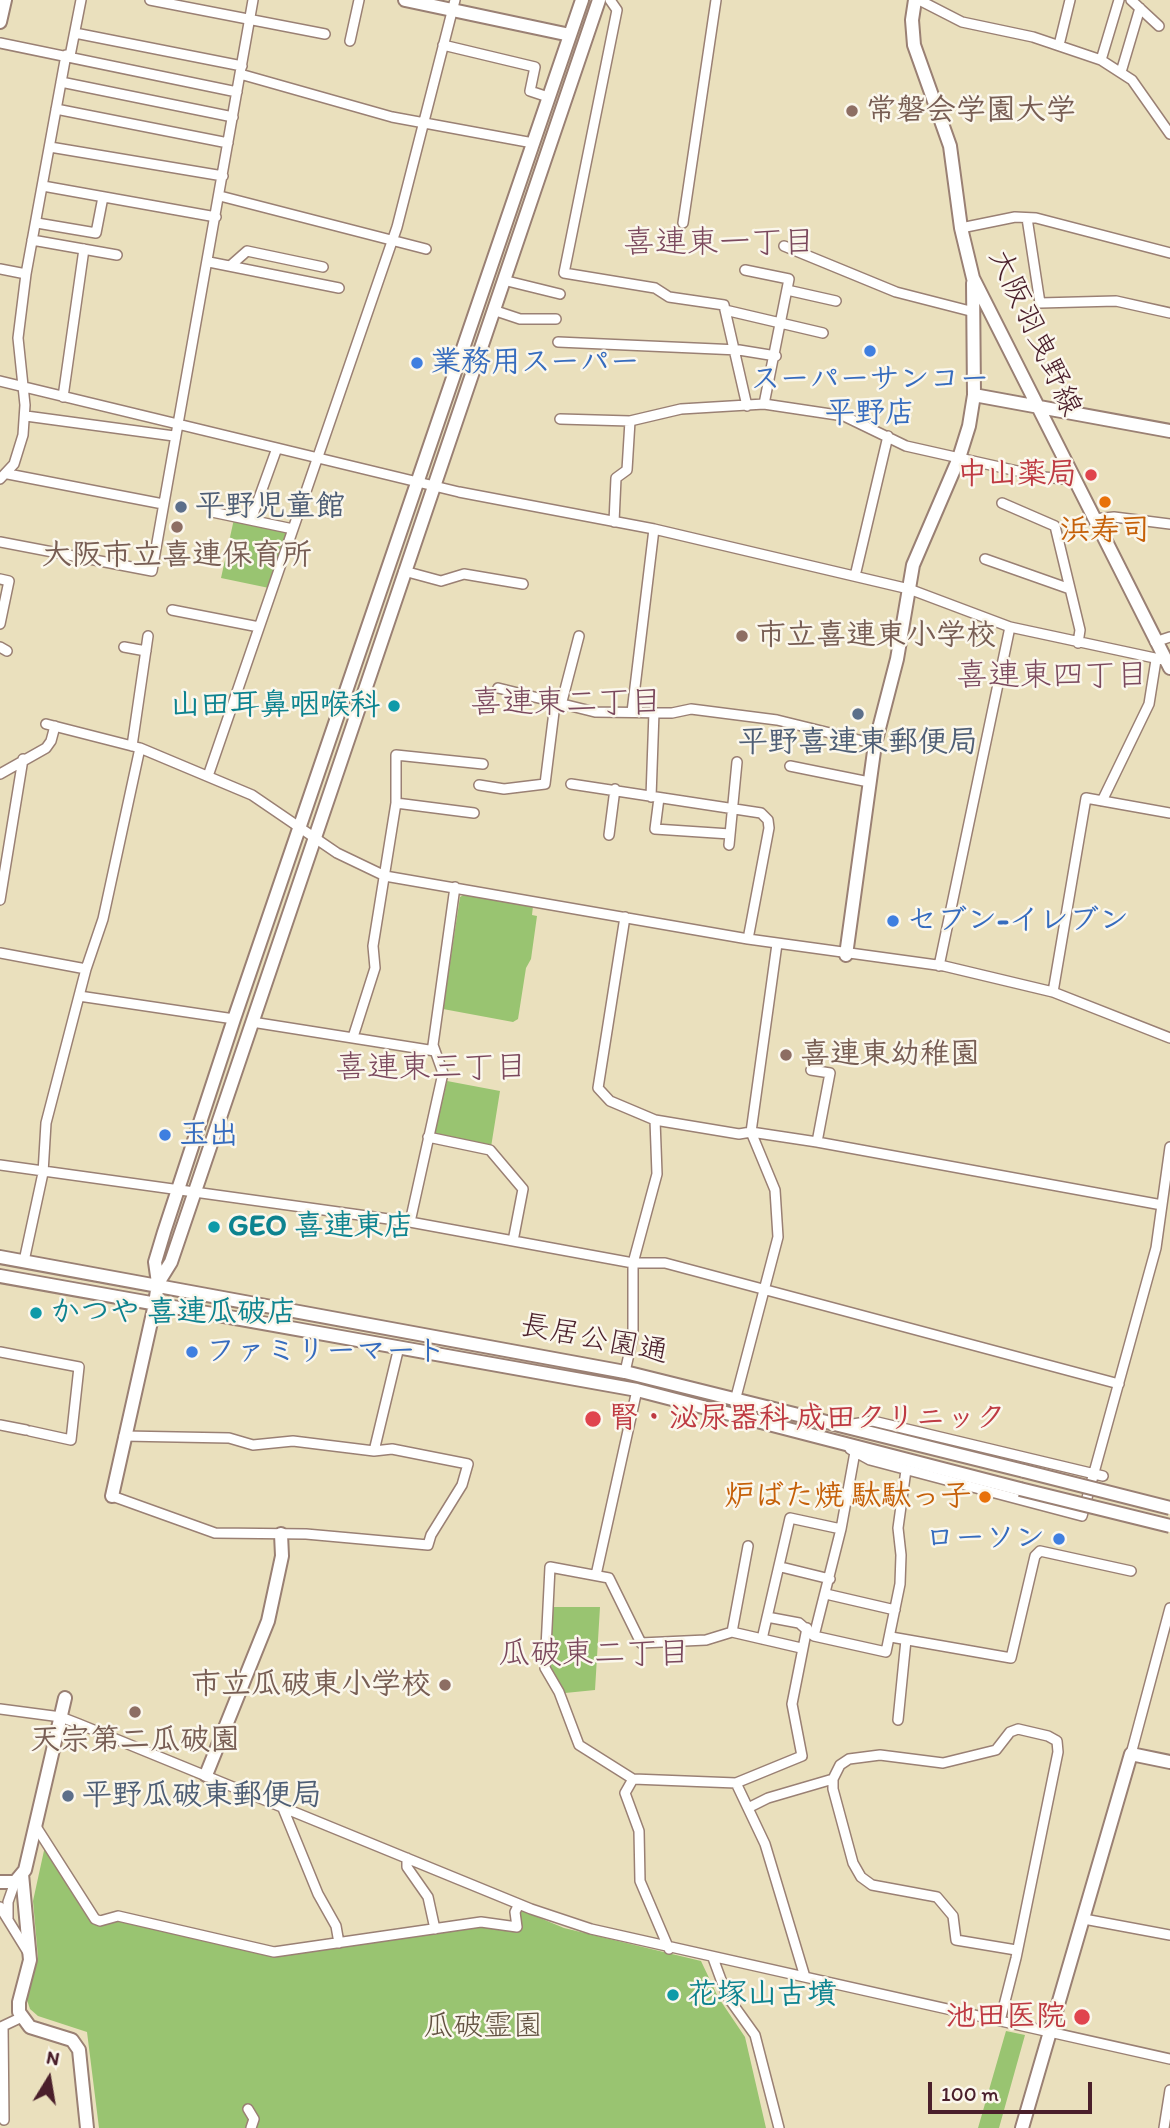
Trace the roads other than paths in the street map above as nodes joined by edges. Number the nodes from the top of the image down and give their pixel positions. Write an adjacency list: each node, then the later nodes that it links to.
1 (5, 0): 18 (street)
2 (81, 0): 20 (street)
3 (150, 0): 17 (street)
4 (253, 0): 17 (street)
5 (359, 0): 23 (street)
6 (405, 0): 15 (street)
7 (582, 0): 22 (street)
8 (598, 0): 42 (street)
9 (610, 0): 72 (street)
10 (716, 0): 50 (street)
11 (917, 0): 26 (street); 51 (street, 大阪羽曳野線)
12 (1070, 0): 26 (street)
13 (1119, 0): 28 (street)
14 (1132, 0): 16 (street)
15 (453, 5): 22 (street); 25 (street)
16 (1140, 8): 19 (street); 30 (street)
17 (249, 21): 21 (street); 29 (street)
18 (0, 22)
19 (1159, 26)
20 (75, 33): 27 (street); 29 (street)
21 (325, 34)
22 (570, 35): 33 (street)
23 (351, 41)
24 (0, 43): 27 (street)
25 (443, 45): 33 (street); 36 (street)
26 (1059, 45): 28 (street)
27 (68, 55): 31 (street); 32 (street)
28 (1101, 61): 30 (street)
29 (241, 70): 32 (street); 36 (street)
30 (1121, 72): 37 (street)
31 (61, 82): 34 (street); 35 (street)
32 (237, 92): 35 (street)
33 (548, 97): 39 (street)
34 (56, 109): 38 (street); 40 (street)
35 (233, 117): 38 (street)
36 (424, 123): 39 (street); 52 (street)
37 (1170, 134)
38 (228, 143): 43 (street)
39 (533, 144): 41 (street)
40 (50, 147): 43 (street); 44 (street)
41 (525, 165): 42 (street); 100 (street)
42 (540, 173): 66 (street)
43 (223, 176): 45 (street)
44 (43, 186): 46 (street); 49 (street)
45 (220, 196): 47 (street); 52 (street)
46 (103, 197): 47 (street); 49 (street)
47 (216, 217): 59 (street)
48 (1027, 218): 51 (street); 57 (street); 74 (street)
49 (37, 223): 53 (street)
50 (683, 223)
51 (961, 228): 65 (street, 大阪羽曳野線)
52 (392, 239): 56 (street); 96 (street)
53 (32, 240): 55 (street); 64 (street)
54 (784, 246): 73 (street)
55 (83, 249): 58 (street); 84 (street)
56 (426, 249)
57 (1170, 253)
58 (117, 255)
59 (209, 262): 60 (street); 91 (street)
60 (230, 266): 61 (street); 67 (street)
61 (323, 267)
62 (0, 269): 64 (street)
63 (745, 270): 68 (street)
64 (26, 274): 82 (street)
65 (973, 278): 73 (street); 86 (street, 大阪羽曳野線)
66 (503, 280): 69 (street); 71 (street)
67 (339, 288)
68 (787, 290): 70 (street); 76 (street)
69 (560, 294)
70 (836, 300)
71 (493, 310): 75 (street); 101 (street)
72 (725, 310): 76 (street); 79 (street)
73 (974, 312): 83 (street)
74 (1170, 313)
75 (556, 319)
76 (781, 324): 77 (street); 80 (street)
77 (824, 333)
78 (558, 342): 79 (street)
79 (733, 351): 80 (street); 87 (street)
80 (776, 356): 85 (street)
81 (0, 381): 82 (street)
82 (23, 386): 84 (street); 88 (street)
83 (974, 395): 86 (street); 97 (street)
84 (63, 397): 91 (street)
85 (764, 404): 87 (street); 94 (street)
86 (1038, 405): 92 (street); 99 (street, 大阪羽曳野線)
87 (747, 406): 90 (street)
88 (26, 416): 93 (street); 98 (street)
89 (560, 419): 90 (street)
90 (630, 421): 107 (street)
91 (177, 423): 93 (street); 95 (street)
92 (1170, 431)
93 (174, 436): 103 (street)
94 (888, 436): 97 (street); 114 (street)
95 (277, 448): 96 (street); 106 (street)
96 (317, 457): 100 (street); 109 (street)
97 (958, 458): 99 (street); 117 (street)
98 (4, 473): 103 (street)
99 (1074, 480): 105 (street, 大阪羽曳野線)
100 (419, 481): 101 (street); 153 (street)
101 (433, 484): 107 (street); 113 (street)
102 (1002, 503): 118 (street)
103 (163, 504): 111 (street)
104 (212, 512): 106 (street)
105 (1094, 519): 108 (street); 126 (street, 大阪羽曳野線)
106 (251, 520): 109 (street)
107 (614, 522): 110 (street)
108 (1170, 524)
109 (293, 529): 121 (street)
110 (654, 529): 114 (street); 133 (street)
111 (0, 542)
112 (985, 559): 118 (street)
113 (404, 571): 116 (street); 155 (street)
114 (856, 576): 117 (street)
115 (0, 579): 120 (street)
116 (523, 584)
117 (909, 589): 122 (street); 135 (street)
118 (1070, 589): 127 (street)
119 (172, 610): 121 (street)
120 (0, 624)
121 (259, 627): 142 (street)
122 (1010, 627): 127 (street); 166 (street)
123 (148, 636): 129 (street)
124 (579, 636): 132 (street)
125 (1170, 637): 126 (street)
126 (1155, 642): 130 (street, 大阪羽曳野線)
127 (1078, 643): 130 (street)
128 (124, 647): 129 (street)
129 (146, 651): 136 (street)
130 (1163, 663): 148 (street)
131 (498, 688): 132 (street)
132 (558, 704): 133 (street); 145 (street)
133 (632, 712): 134 (street)
134 (654, 712): 135 (street); 147 (street)
135 (875, 744): 143 (street)
136 (136, 747): 137 (street); 142 (street); 167 (street)
137 (23, 759): 141 (street); 160 (street)
138 (737, 761): 150 (street)
139 (483, 764): 149 (street)
140 (790, 766): 143 (street)
141 (0, 774)
142 (208, 776): 153 (street)
143 (869, 782): 165 (street)
144 (571, 784): 146 (street)
145 (479, 785)
146 (615, 789): 147 (street); 156 (street)
147 (655, 797): 150 (street); 154 (street)
148 (1102, 801): 152 (street); 168 (street)
149 (396, 803): 151 (street); 158 (street)
150 (732, 806): 154 (street); 162 (street)
151 (474, 813)
152 (1170, 813)
153 (302, 826): 155 (street); 170 (street)
154 (730, 834): 157 (street)
155 (314, 835): 158 (street); 171 (street)
156 (609, 835)
157 (729, 845)
158 (386, 876): 159 (street); 172 (street)
159 (455, 887): 161 (street); 174 (street)
160 (0, 900)
161 (625, 917): 162 (street); 176 (street)
162 (748, 939): 163 (street)
163 (777, 944): 165 (street); 177 (street)
164 (0, 953): 167 (street)
165 (846, 955): 166 (street)
166 (939, 965): 168 (street)
167 (86, 969): 169 (street)
168 (1053, 992): 173 (street)
169 (79, 996): 170 (street); 182 (street)
170 (234, 1020): 183 (street)
171 (252, 1022): 172 (street); 184 (street)
172 (353, 1037): 174 (street)
173 (1170, 1038)
174 (435, 1051): 178 (street)
175 (811, 1070): 179 (street)
176 (655, 1120): 177 (street); 190 (street)
177 (751, 1132): 179 (street); 193 (street)
178 (428, 1137): 186 (street); 187 (street)
179 (817, 1142): 185 (street)
180 (1170, 1147): 185 (street)
181 (0, 1165): 182 (street)
182 (43, 1173): 183 (street); 189 (street)
183 (177, 1191): 184 (street); 192 (street)
184 (193, 1193): 186 (street); 192 (street)
185 (1162, 1205): 198 (street)
186 (410, 1222): 187 (street)
187 (513, 1241): 190 (street)
188 (0, 1256): 189 (street, 長居公園通)
189 (24, 1261): 192 (street, 長居公園通)
190 (633, 1263): 193 (street); 197 (street)
191 (0, 1276): 194 (street, 長居公園通)
192 (158, 1283): 194 (street); 197 (street, 長居公園通)
193 (763, 1290): 198 (street); 200 (street)
194 (155, 1304): 195 (street, 長居公園通); 203 (street)
195 (399, 1347): 199 (street, 長居公園通); 205 (street)
196 (0, 1352): 201 (street)
197 (625, 1371): 200 (street, 長居公園通)
198 (1119, 1384): 208 (street)
199 (637, 1390): 204 (street, 長居公園通); 218 (street)
200 (736, 1397): 202 (street, 長居公園通)
201 (0, 1425)
202 (844, 1425): 208 (street); 211 (street, 長居公園通, bridge)
203 (124, 1436): 205 (street); 210 (street)
204 (838, 1442): 206 (street); 212 (street, 長居公園通, bridge)
205 (374, 1451): 214 (street)
206 (855, 1452): 207 (street); 213 (street)
207 (906, 1470): 208 (street); 222 (street)
208 (1093, 1473): 209 (street)
209 (1103, 1476)
210 (111, 1496): 214 (street)
211 (1170, 1508)
212 (1170, 1526)
213 (841, 1529): 216 (street); 219 (street)
214 (281, 1534): 237 (street)
215 (748, 1546): 225 (street)
216 (781, 1567): 219 (street); 223 (street)
217 (1131, 1571): 229 (street)
218 (596, 1575): 225 (street); 238 (street)
219 (830, 1579): 220 (street)
220 (826, 1594): 222 (street); 226 (street)
221 (1170, 1608): 235 (street)
222 (895, 1610): 227 (street)
223 (767, 1616): 224 (street); 228 (street)
224 (807, 1628): 226 (street); 230 (street)
225 (732, 1632): 228 (street)
226 (814, 1636): 227 (street)
227 (891, 1637): 229 (street)
228 (762, 1639): 230 (street)
229 (906, 1640): 234 (street)
230 (802, 1648): 240 (street)
231 (65, 1698): 233 (street)
232 (0, 1709): 233 (street)
233 (61, 1717): 237 (street); 243 (street)
234 (898, 1720)
235 (1131, 1754): 236 (street); 250 (street)
236 (1170, 1762)
237 (206, 1775): 241 (street)
238 (633, 1779): 240 (street); 254 (street)
239 (833, 1779): 242 (street); 255 (street); 255 (street)
240 (736, 1783): 242 (street)
241 (282, 1807): 244 (street); 253 (street)
242 (748, 1808): 258 (street)
243 (36, 1825): 245 (street); 253 (street)
244 (407, 1858): 247 (street); 251 (street)
245 (18, 1878): 246 (street); 249 (street); 256 (street)
246 (0, 1882)
247 (519, 1904): 251 (street); 254 (street)
248 (0, 1907): 249 (street)
249 (8, 1919): 256 (street)
250 (1084, 1919): 252 (street); 261 (street)
251 (435, 1929): 253 (street)
252 (1170, 1936)
253 (339, 1943)
254 (669, 1948): 257 (street)
255 (1016, 1950): 260 (street)
256 (29, 1956): 259 (street)
257 (713, 1958): 258 (street); 268 (street)
258 (805, 1977): 260 (street)
259 (22, 2017): 265 (street); 266 (street)
260 (1000, 2021): 261 (street)
261 (1051, 2032): 262 (street); 269 (street)
262 (1170, 2059)
263 (1170, 2090): 270 (street)
264 (248, 2109): 267 (street)
265 (4, 2120)
266 (88, 2128)
267 (251, 2128)
268 (779, 2128)
269 (1022, 2128)
270 (1164, 2128)

